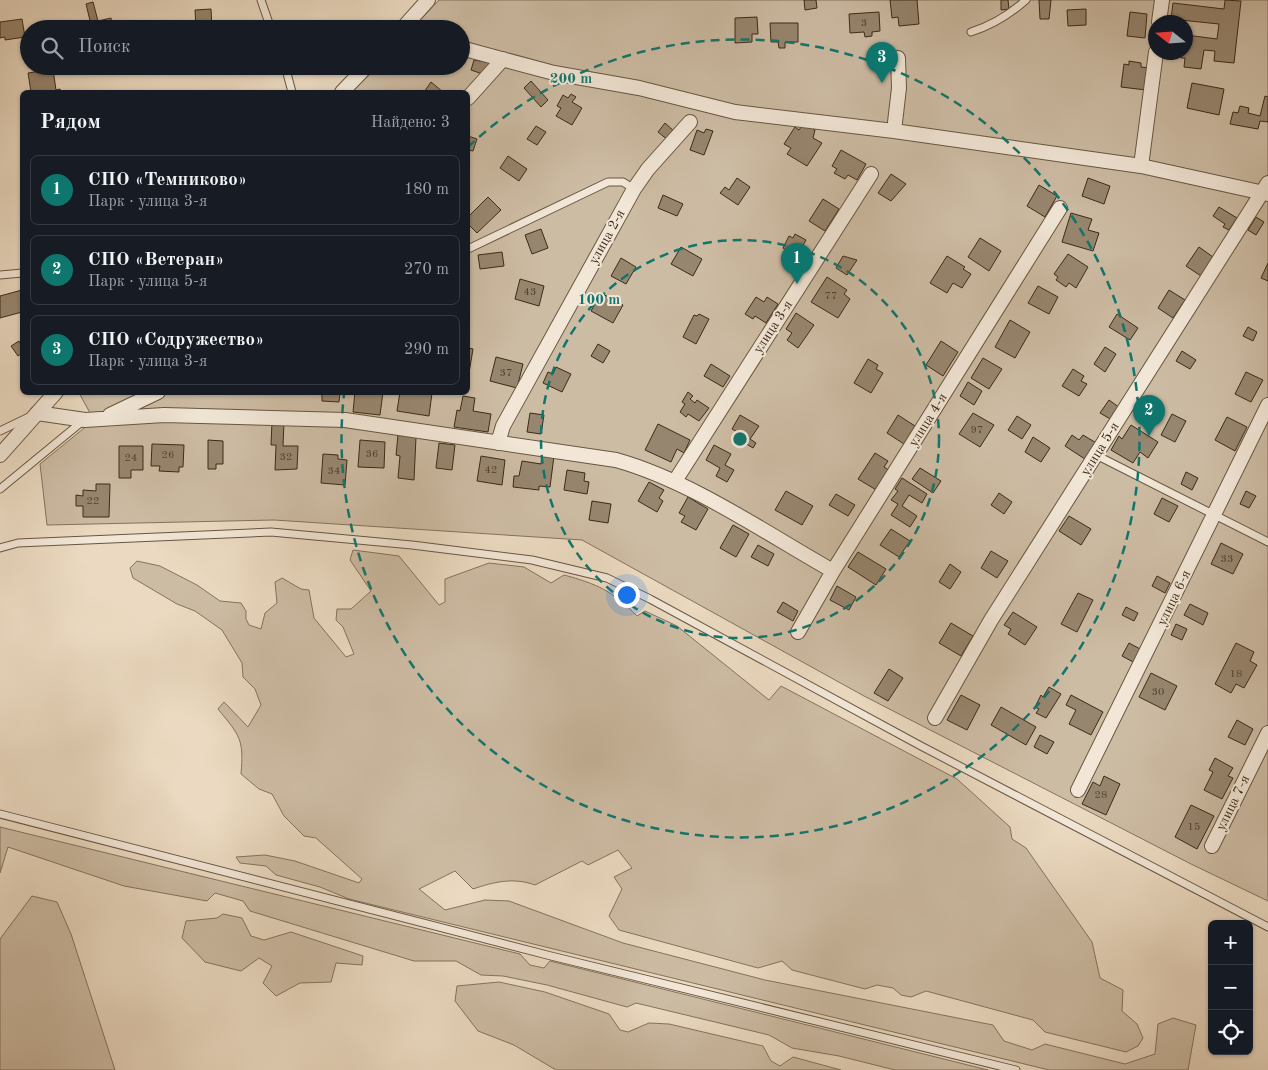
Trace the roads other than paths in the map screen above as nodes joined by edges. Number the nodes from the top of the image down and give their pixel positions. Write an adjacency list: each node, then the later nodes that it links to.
1 (261, 0): 6 (lane)
2 (428, 0): 7 (street)
3 (1026, 0): 8 (lane)
4 (1162, 0): 5 (street)
5 (1160, 15)
6 (268, 20)
7 (410, 20)
8 (971, 32)
9 (470, 50): 11 (street)
10 (898, 58): 19 (street)
11 (503, 59): 17 (street); 19 (street)
12 (1155, 60): 20 (street)
13 (287, 75): 15 (lane)
14 (358, 75): 16 (street)
15 (291, 90)
16 (344, 90)
17 (470, 96)
18 (690, 122): 22 (street, улица 2-я)
19 (894, 131): 20 (street)
20 (1142, 166): 23 (street)
21 (871, 174): 38 (street, улица 3-я)
22 (634, 189): 25 (lane); 35 (street, улица 2-я)
23 (1266, 190): 37 (street, улица 5-я)
24 (1060, 208): 43 (street, улица 4-я)
25 (470, 248)
26 (20, 273): 27 (lane)
27 (0, 275)
28 (53, 395): 31 (street)
29 (152, 395): 32 (street)
30 (1268, 406): 40 (street, улица 6-я)
31 (37, 414): 33 (street); 34 (lane); 36 (street)
32 (103, 419): 33 (street); 35 (street)
33 (85, 420): 39 (lane)
34 (0, 431)
35 (498, 443): 38 (street)
36 (0, 455)
37 (1096, 455): 40 (lane); 45 (street, улица 5-я)
38 (675, 481): 43 (street)
39 (0, 489)
40 (1215, 514): 41 (lane); 47 (street, улица 6-я)
41 (1268, 542)
42 (0, 548): 50 (lane)
43 (833, 571): 44 (street, улица 4-я)
44 (798, 632)
45 (935, 718)
46 (1268, 733): 49 (street, улица 7-я)
47 (1078, 790)
48 (0, 814): 51 (lane)
49 (1212, 846)
50 (1268, 927)
51 (1016, 1070)

